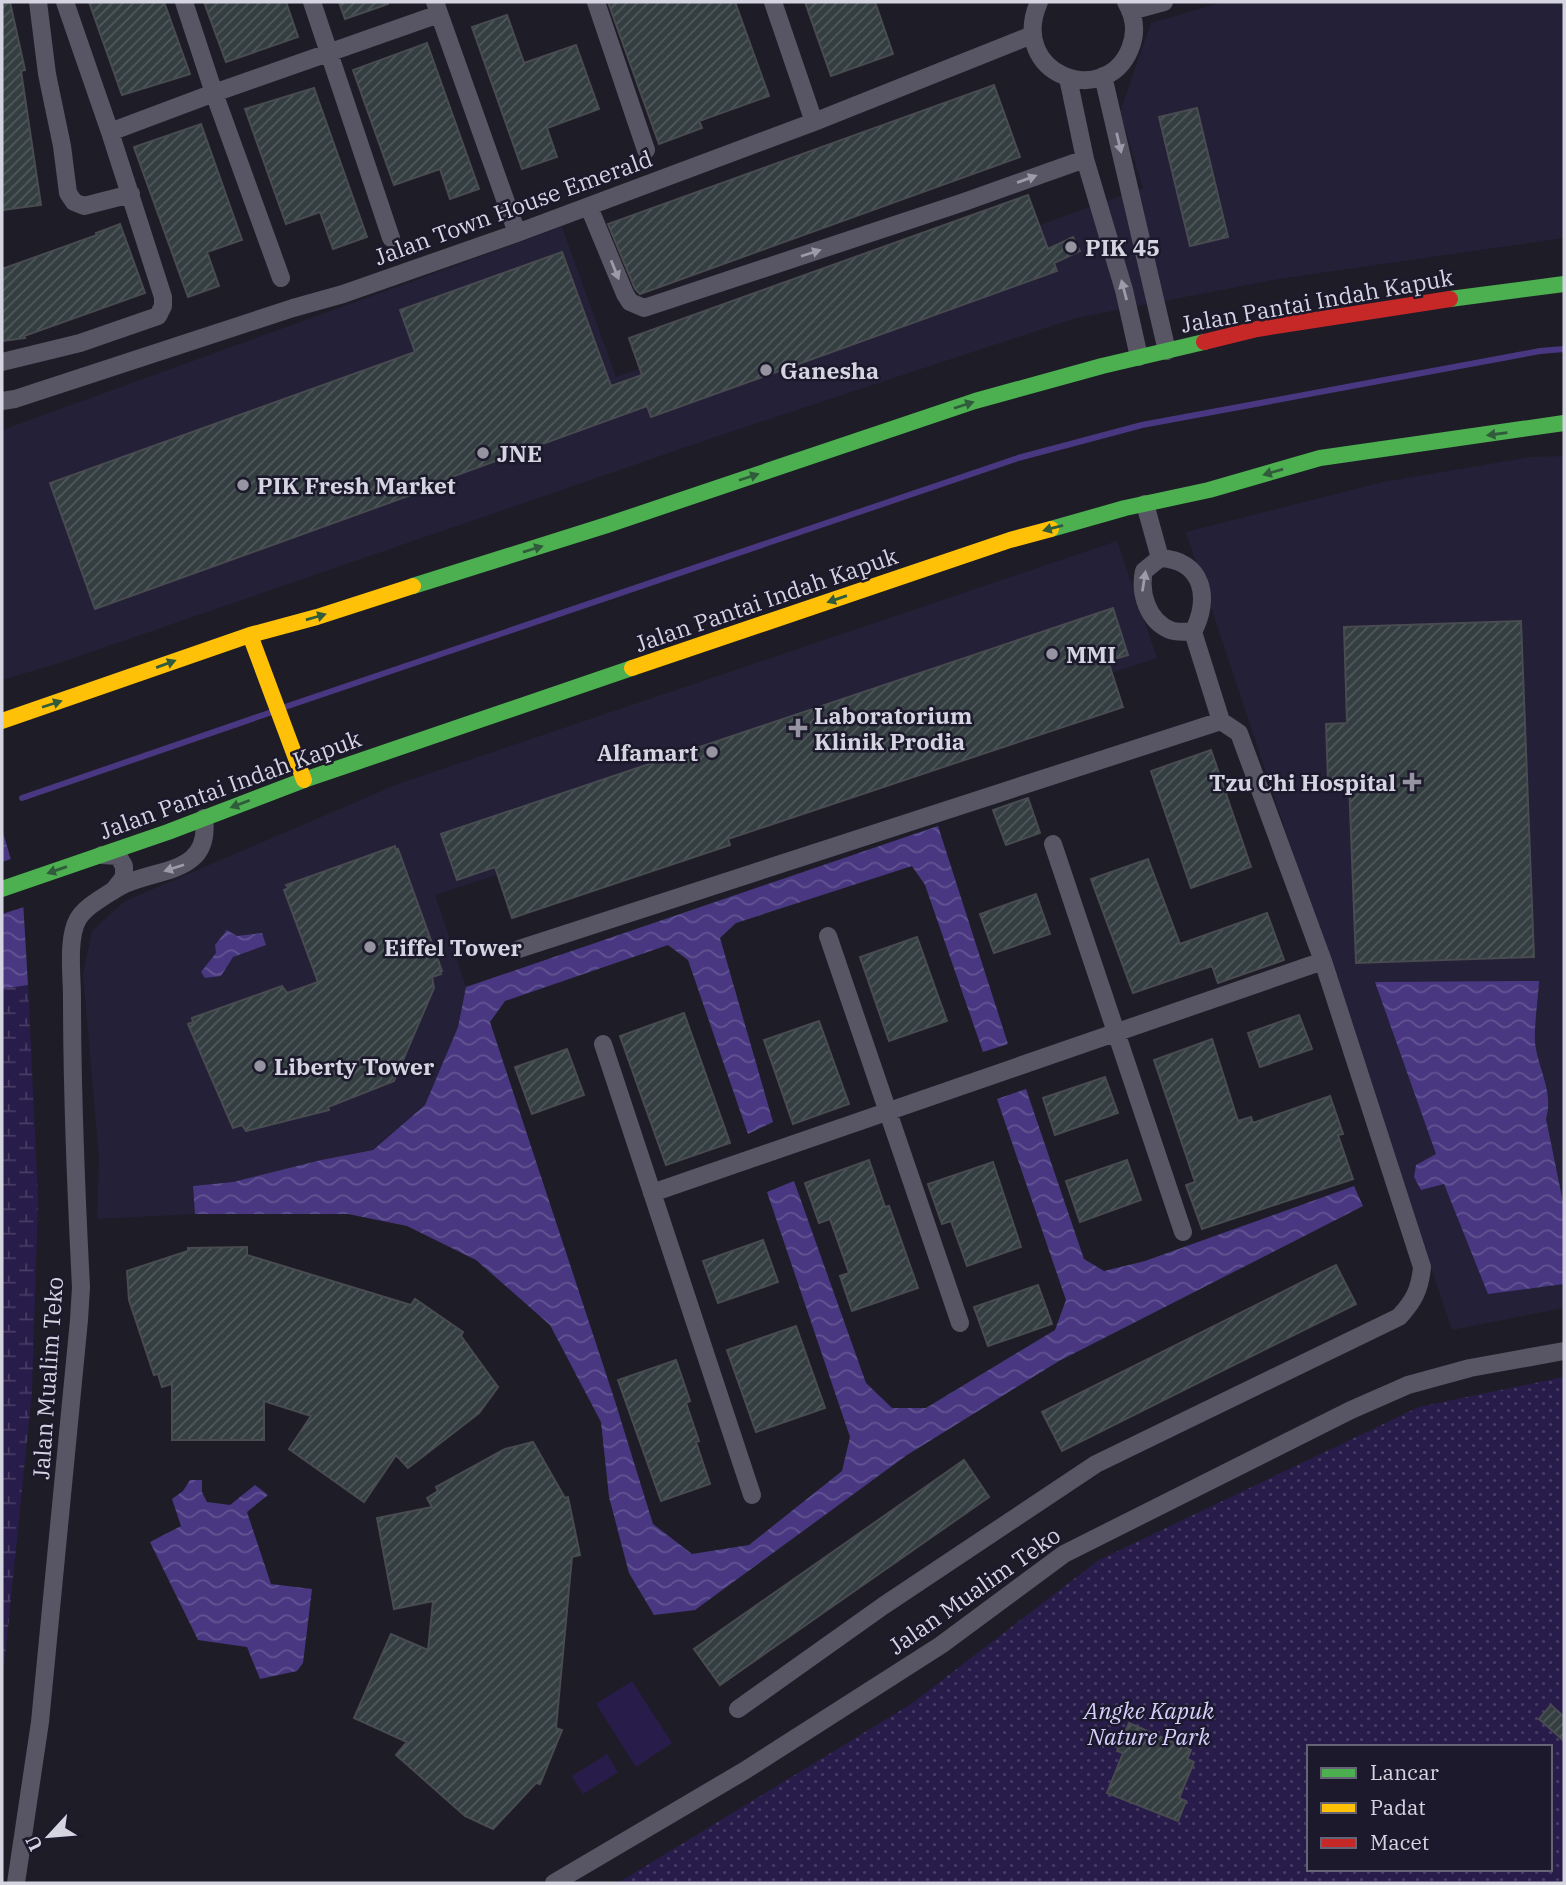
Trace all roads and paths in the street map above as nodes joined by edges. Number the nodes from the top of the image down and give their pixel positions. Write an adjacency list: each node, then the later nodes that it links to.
1 (38, 2): 20 (street)
2 (65, 2): 17 (street)
3 (184, 2): 15 (street)
4 (312, 2): 12 (street)
5 (596, 2): 18 (street)
6 (773, 2): 16 (street)
7 (1039, 2): 11 (street)
8 (1164, 2): 9 (street)
9 (1129, 6): 13 (street)
10 (437, 8): 12 (street); 22 (street)
11 (1032, 35): 14 (street); 16 (street, Jalan Town House Emerald)
12 (328, 52): 15 (street); 23 (street)
13 (1103, 76): 14 (street); 26 (street, one-way to 26)
14 (1068, 78): 19 (street)
15 (214, 93): 17 (street); 24 (street)
16 (814, 122): 21 (street, Jalan Town House Emerald)
17 (110, 132): 20 (street)
18 (646, 150)
19 (1085, 159): 21 (street, one-way to 19); 27 (street, one-way to 19)
20 (131, 194): 28 (street)
21 (589, 207): 22 (street, Jalan Town House Emerald)
22 (517, 233): 29 (street, Jalan Town House Emerald)
23 (391, 238)
24 (281, 278)
25 (1564, 285): 26 (main road, Jalan Pantai Indah Kapuk)
26 (1167, 351): 27 (main road, Jalan Pantai Indah Kapuk)
27 (1139, 357): 34 (main road, Jalan Pantai Indah Kapuk, one-way to 27)
28 (2, 362)
29 (2, 401)
30 (1564, 423): 31 (main road, Jalan Pantai Indah Kapuk, one-way to 31)
31 (1145, 504): 32 (street); 37 (main road, Jalan Pantai Indah Kapuk, one-way to 37)
32 (1160, 558): 33 (street); 33 (street, one-way to 32)
33 (1193, 632): 36 (street)
34 (250, 635): 35 (main road, Jalan Pantai Indah Kapuk, one-way to 34); 37 (main road)
35 (2, 721)
36 (1221, 721): 44 (street); 45 (street)
37 (304, 780): 38 (main road, Jalan Pantai Indah Kapuk, one-way to 38)
38 (204, 818): 40 (main road, Jalan Pantai Indah Kapuk); 42 (street, Jalan Mualim Teko, one-way to 42)
39 (1053, 844): 46 (street)
40 (102, 855): 41 (main road, Jalan Pantai Indah Kapuk, one-way to 41); 42 (street)
41 (2, 889)
42 (113, 891): 55 (street, Jalan Mualim Teko)
43 (828, 936): 48 (street)
44 (519, 949)
45 (1323, 961): 46 (street); 54 (street)
46 (1118, 1032): 48 (street); 50 (street)
47 (603, 1044): 49 (street)
48 (888, 1112): 49 (street); 51 (street)
49 (652, 1193): 53 (street)
50 (1183, 1232)
51 (960, 1323)
52 (1564, 1351): 56 (street, Jalan Mualim Teko)
53 (752, 1495)
54 (738, 1709)
55 (16, 1883)
56 (554, 1883)

